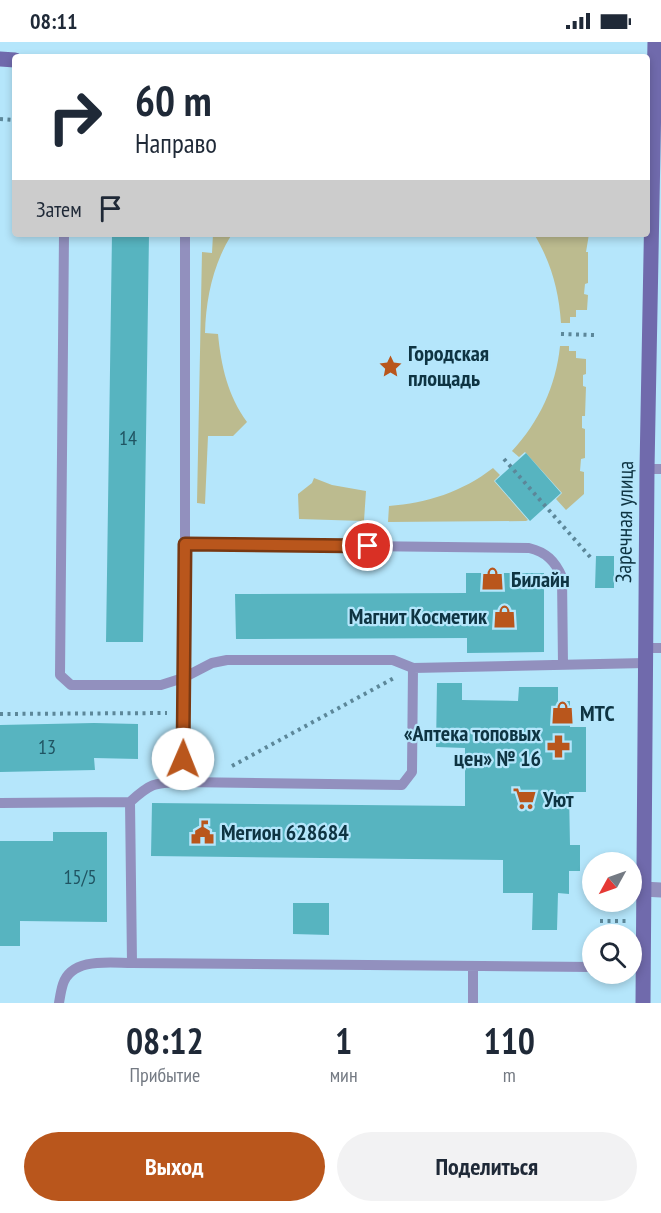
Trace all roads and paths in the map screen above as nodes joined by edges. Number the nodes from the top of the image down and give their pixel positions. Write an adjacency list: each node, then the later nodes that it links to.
1 (656, 42): 2 (main road, Заречная улица)
2 (654, 70): 8 (main road, Заречная улица)
3 (64, 237): 14 (lane)
4 (185, 237): 9 (lane)
5 (561, 334): 6 (path)
6 (594, 335)
7 (504, 459): 10 (path)
8 (654, 469): 11 (main road, Заречная улица)
9 (185, 544): 12 (lane); 14 (lane)
10 (591, 558)
11 (651, 653): 12 (lane); 21 (main road, Заречная улица)
12 (563, 664): 13 (lane)
13 (413, 668): 14 (lane); 17 (path); 18 (lane)
14 (183, 678): 15 (lane)
15 (183, 713): 16 (path); 18 (lane)
16 (0, 714)
17 (231, 766)
18 (182, 782): 19 (lane)
19 (129, 802): 20 (lane); 24 (lane)
20 (0, 803)
21 (644, 889): 22 (street); 23 (main road, Заречная улица)
22 (661, 890)
23 (641, 924)
24 (132, 963): 25 (lane); 28 (lane)
25 (473, 966): 26 (lane); 29 (lane)
26 (582, 968)
27 (640, 984): 30 (main road, Заречная улица)
28 (59, 1003)
29 (473, 1003)
30 (643, 1003)

